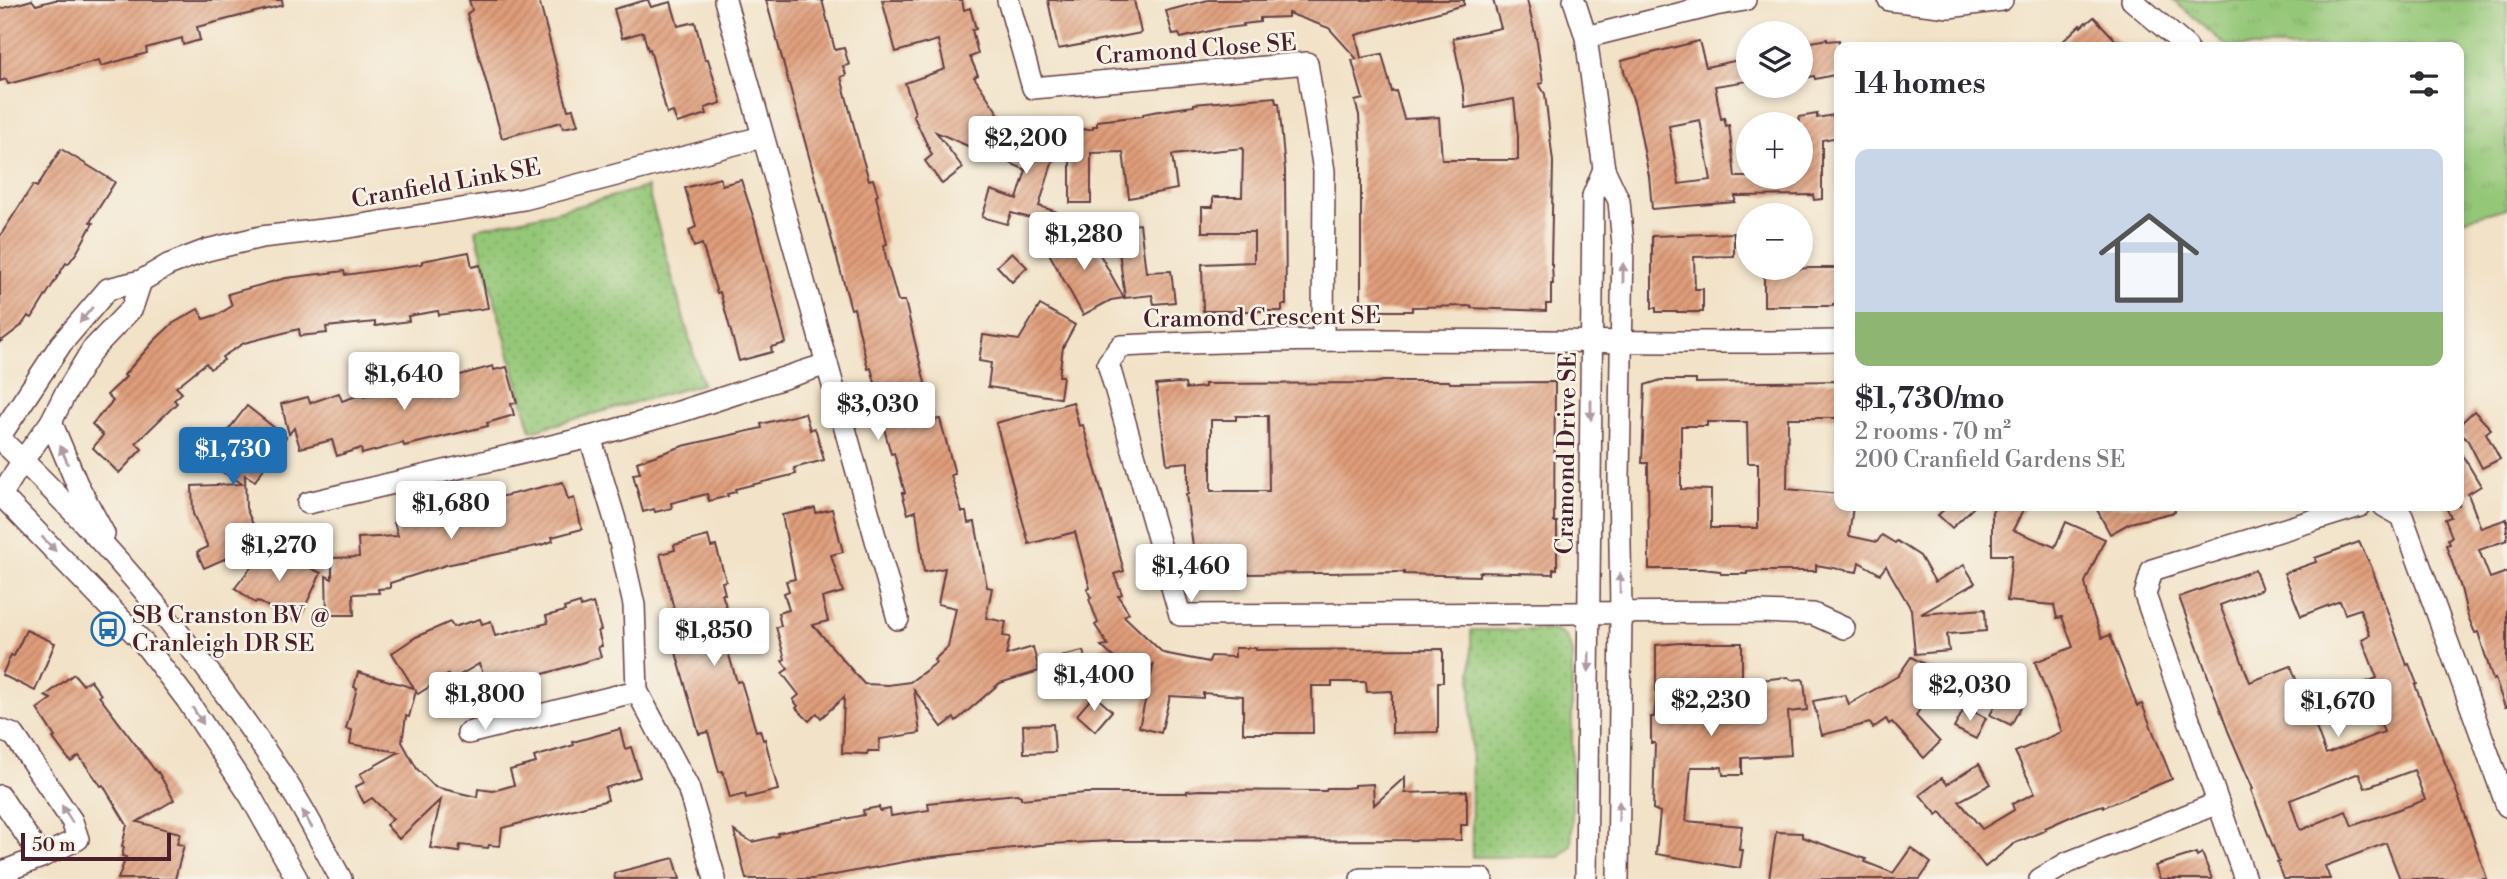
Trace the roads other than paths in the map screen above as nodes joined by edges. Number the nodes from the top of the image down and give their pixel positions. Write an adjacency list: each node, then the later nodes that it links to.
1 (725, 0): 10 (street)
2 (1009, 0): 13 (street, Cramond Close SE)
3 (1574, 0): 8 (street)
4 (1745, 0): 8 (street)
5 (1889, 0): 6 (street)
6 (2002, 0)
7 (2132, 0): 9 (street)
8 (1586, 37): 11 (street)
9 (2181, 42)
10 (762, 137): 12 (street, Cranfield Link SE); 17 (street)
11 (1605, 169): 14 (street); 15 (street, one-way to 11)
12 (141, 281): 18 (street); 20 (street, Cranfield Link SE, one-way to 20)
13 (1323, 339): 14 (street, Cramond Crescent SE); 27 (street, Cramond Crescent SE)
14 (1592, 341): 15 (street, Cramond Drive SE); 27 (street, Cramond Drive SE, one-way to 27)
15 (1623, 341): 16 (street, Cramond Drive SE); 28 (street, one-way to 15)
16 (1834, 341)
17 (827, 364): 19 (street); 29 (street)
18 (51, 422): 21 (street); 26 (street, one-way to 18)
19 (590, 437): 23 (street); 31 (street)
20 (0, 438): 21 (street)
21 (23, 460): 22 (street); 26 (street)
22 (0, 496): 39 (street, one-way to 39)
23 (308, 503)
24 (2343, 511): 35 (street)
25 (2393, 511): 36 (street)
26 (117, 559): 40 (street, one-way to 26)
27 (1590, 612): 28 (street); 44 (street, Cramond Drive SE, one-way to 44)
28 (1621, 612): 30 (street); 45 (street, one-way to 28)
29 (898, 619)
30 (1844, 628)
31 (637, 691): 33 (street); 41 (street)
32 (0, 730): 37 (street, one-way to 32)
33 (468, 733)
34 (0, 796): 37 (street)
35 (2218, 803): 46 (street); 47 (street)
36 (2507, 806)
37 (41, 858): 38 (street)
38 (0, 873)
39 (296, 879)
40 (341, 879)
41 (715, 879)
42 (1361, 879): 43 (street)
43 (1482, 879)
44 (1586, 879)
45 (1618, 879)
46 (2040, 879)
47 (2245, 879)

